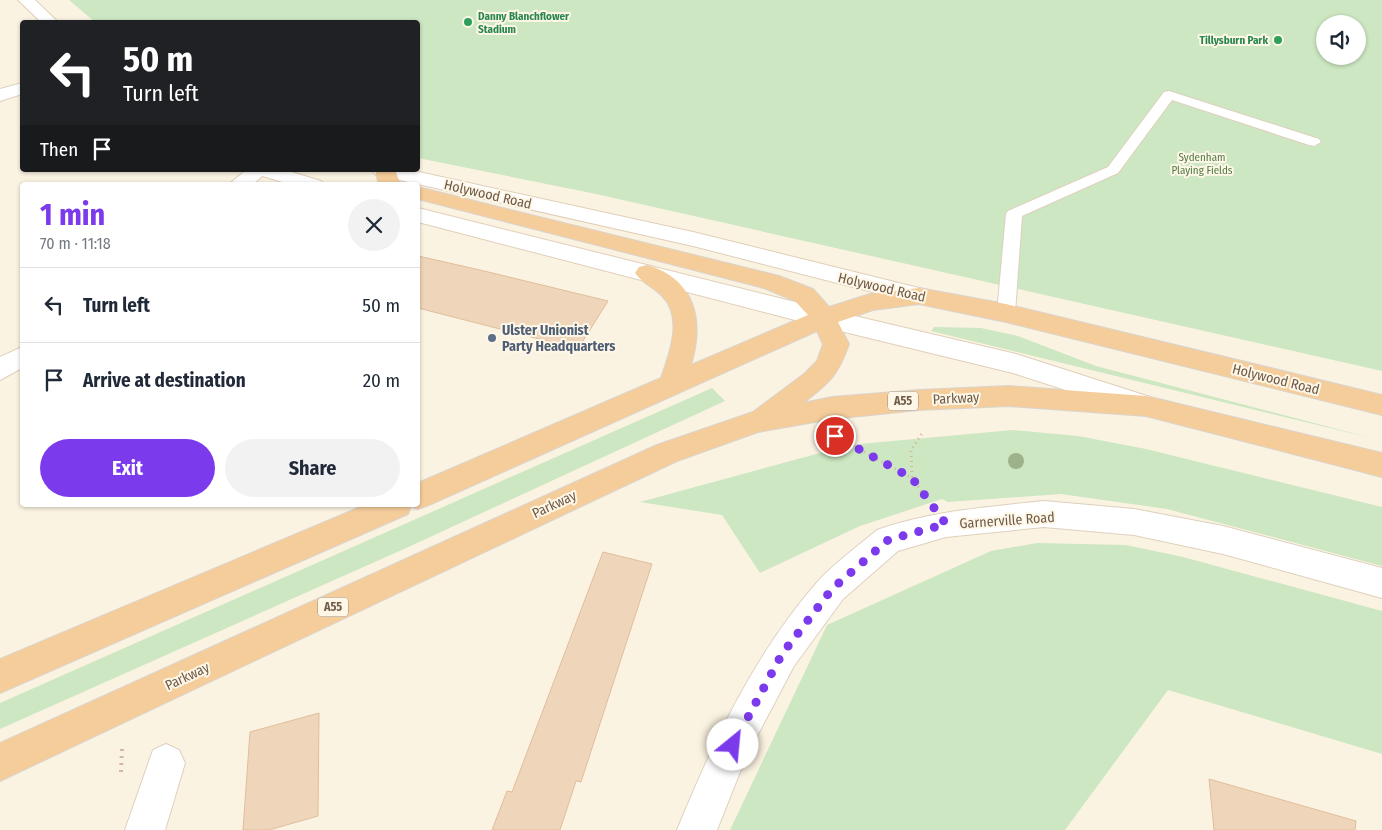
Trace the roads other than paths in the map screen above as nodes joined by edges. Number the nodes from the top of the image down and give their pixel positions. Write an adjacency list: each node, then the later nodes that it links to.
1 (26, 0): 2 (main road)
2 (48, 20)
3 (20, 89): 4 (main road)
4 (0, 95)
5 (1314, 142): 17 (lane)
6 (256, 172): 9 (main road)
7 (269, 172): 10 (main road)
8 (386, 175): 11 (main road, Holywood Road)
9 (243, 182)
10 (304, 182)
11 (420, 182)
12 (420, 182): 16 (main road, Holywood Road)
13 (420, 194): 18 (highway)
14 (420, 216): 15 (main road)
15 (647, 273): 18 (main road); 21 (highway)
16 (919, 296): 17 (highway, Holywood Road); 18 (highway)
17 (1006, 313): 22 (highway, Holywood Road)
18 (824, 318): 21 (highway); 23 (main road); 24 (highway)
19 (20, 357): 20 (main road)
20 (0, 370)
21 (672, 384): 26 (highway)
22 (1382, 405)
23 (1146, 406): 24 (highway, Parkway / A55); 25 (highway, A55)
24 (756, 422): 30 (highway, Parkway / A55)
25 (1382, 465)
26 (420, 495)
27 (392, 507): 29 (highway)
28 (1382, 582): 33 (main road, Garnerville Road)
29 (0, 676)
30 (0, 762)
31 (166, 763): 32 (main road)
32 (144, 830)
33 (696, 830)

